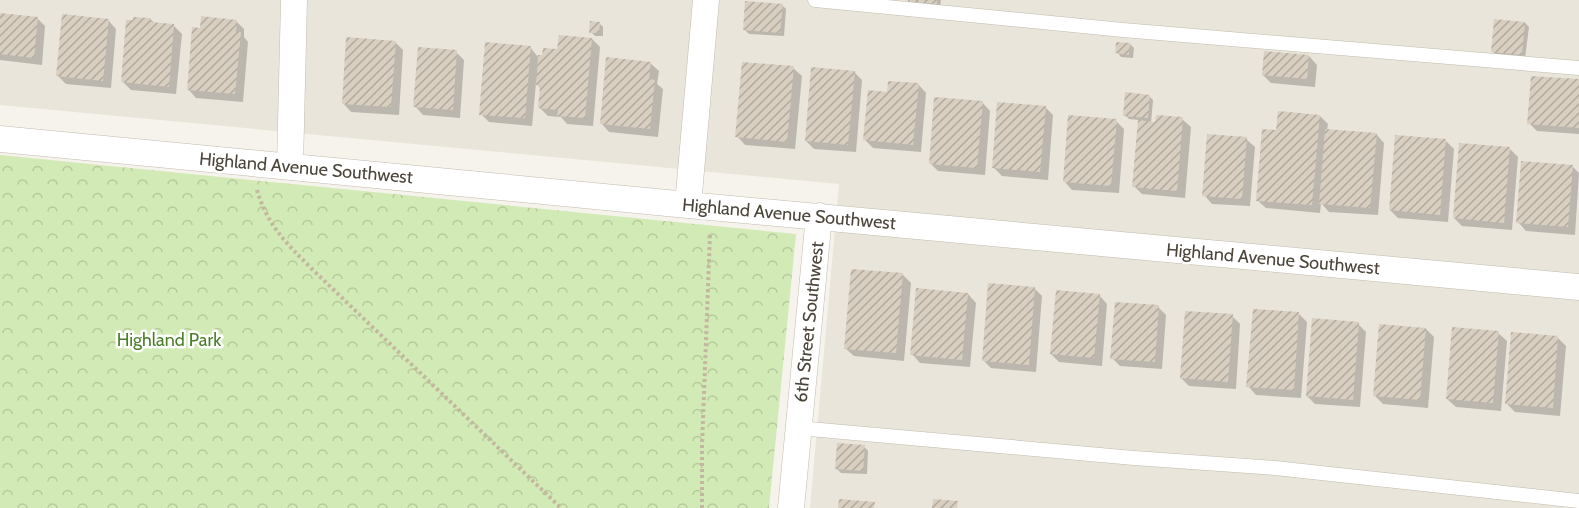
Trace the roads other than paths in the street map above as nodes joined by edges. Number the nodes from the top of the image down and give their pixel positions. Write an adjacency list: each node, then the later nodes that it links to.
1 (294, 0): 6 (street)
2 (706, 0): 7 (street)
3 (815, 0): 4 (lane)
4 (1579, 68)
5 (0, 139): 6 (street, Highland Avenue Southwest)
6 (290, 166): 7 (street, Highland Avenue Southwest)
7 (688, 205): 8 (street, Highland Avenue Southwest)
8 (819, 216): 9 (street, Highland Avenue Southwest); 10 (street, 6th Street Southwest)
9 (1579, 287)
10 (798, 428): 11 (lane); 12 (street, 6th Street Southwest)
11 (1579, 501)
12 (791, 508)

